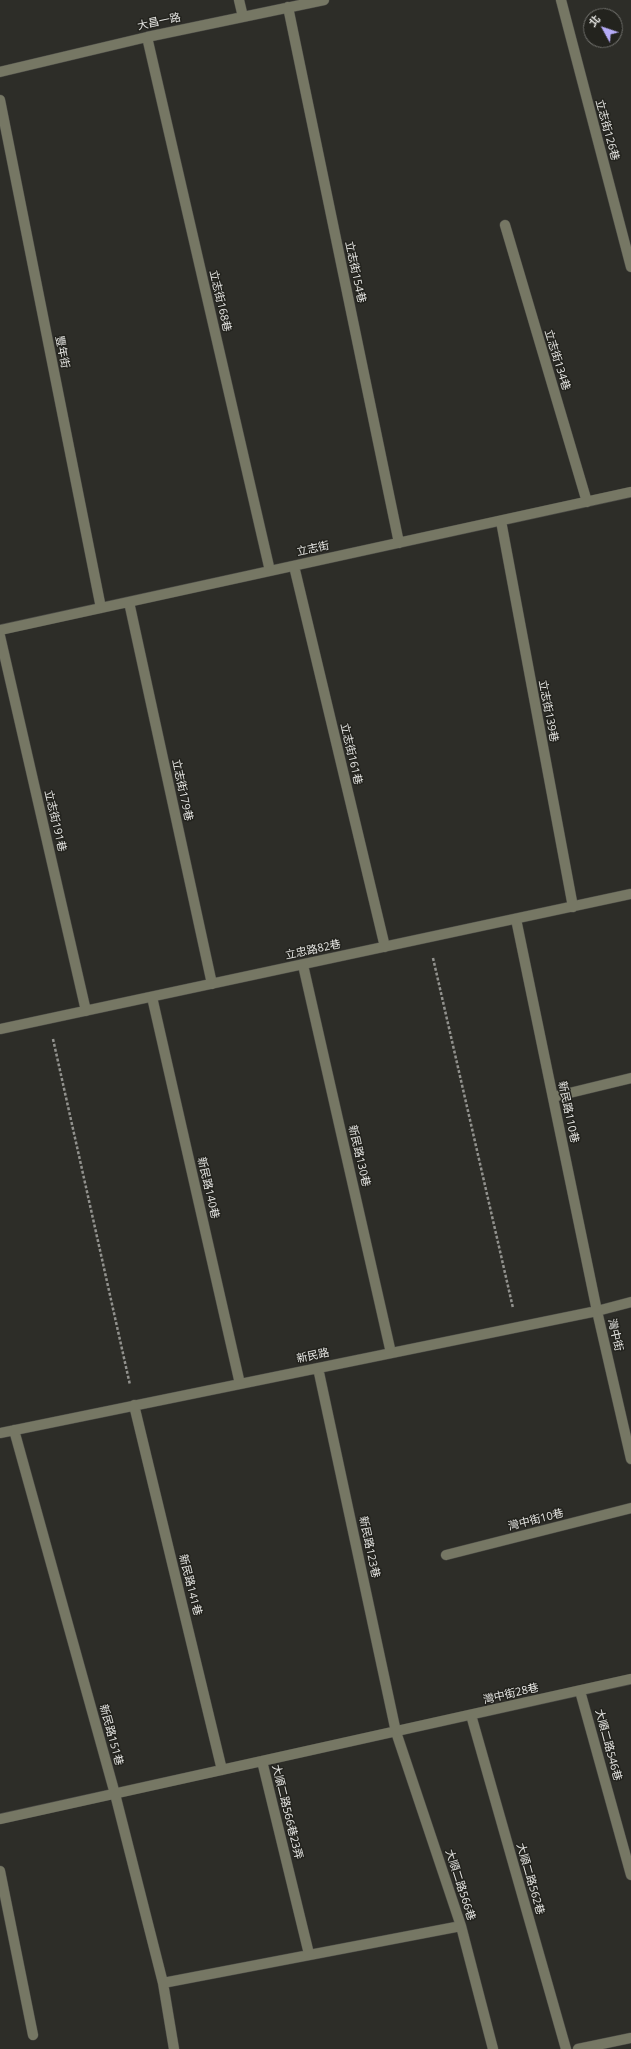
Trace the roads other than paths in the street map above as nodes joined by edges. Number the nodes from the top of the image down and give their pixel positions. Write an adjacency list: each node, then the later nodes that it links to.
1 (239, 0): 5 (street)
2 (324, 0): 4 (street, 大昌一路)
3 (561, 0): 10 (street, 立志街126巷)
4 (288, 7): 5 (street, 大昌一路); 14 (street, 立志街154巷)
5 (243, 17): 6 (street, 大昌一路)
6 (147, 37): 7 (street, 大昌一路); 16 (street, 立志街168巷)
7 (0, 72)
8 (0, 100): 18 (street, 豐年街)
9 (504, 225): 12 (street, 立志街134巷)
10 (631, 267)
11 (631, 492): 12 (street, 立志街)
12 (587, 502): 13 (street, 立志街)
13 (501, 521): 14 (street, 立志街); 22 (street, 立志街139巷)
14 (399, 542): 15 (street, 立志街)
15 (294, 566): 16 (street, 立志街); 24 (street, 立志街161巷)
16 (270, 571): 17 (street, 立志街)
17 (129, 602): 18 (street, 立志街); 26 (street, 立志街179巷)
18 (101, 608): 19 (street, 立志街)
19 (0, 630)
20 (0, 636): 28 (street, 立志街191巷)
21 (631, 894): 22 (street, 立忠路82巷)
22 (572, 907): 23 (street, 立忠路82巷)
23 (516, 919): 24 (street, 立忠路82巷); 31 (street, 新民路110巷)
24 (385, 947): 25 (street, 立忠路82巷)
25 (303, 965): 26 (street, 立忠路82巷); 34 (street, 新民路130巷)
26 (212, 984): 27 (street, 立忠路82巷)
27 (152, 997): 28 (street, 立忠路82巷); 36 (street, 新民路140巷)
28 (86, 1011): 29 (street, 立忠路82巷)
29 (0, 1029)
30 (631, 1078): 31 (street)
31 (553, 1097): 33 (street, 新民路110巷)
32 (631, 1302): 33 (street, 新民路)
33 (597, 1311): 34 (street, 新民路); 40 (street, 灣中街)
34 (391, 1353): 35 (street, 新民路)
35 (318, 1368): 36 (street, 新民路); 46 (street, 新民路123巷)
36 (240, 1384): 37 (street, 新民路)
37 (134, 1405): 38 (street, 新民路); 48 (street, 新民路141巷)
38 (14, 1430): 39 (street, 新民路); 49 (street, 新民路151巷)
39 (0, 1433)
40 (631, 1459)
41 (631, 1508): 42 (street, 灣中街10巷)
42 (446, 1555)
43 (631, 1679): 44 (street, 灣中街28巷)
44 (580, 1691): 45 (street, 灣中街28巷); 52 (street, 大順二路546巷)
45 (471, 1715): 46 (street, 灣中街28巷); 60 (street, 大順二路562巷)
46 (396, 1732): 47 (street, 大順二路566巷23弄); 53 (street, 大順二路566巷)
47 (262, 1761): 48 (street); 54 (street, 大順二路566巷23弄)
48 (222, 1770): 49 (street)
49 (114, 1794): 50 (street); 55 (street, 新民路151巷)
50 (0, 1820)
51 (0, 1871): 56 (street)
52 (631, 1875)
53 (461, 1926): 54 (street); 59 (street, 大順二路566巷)
54 (309, 1954): 55 (street)
55 (163, 1983): 58 (street, 新民路151巷)
56 (32, 2035)
57 (631, 2038): 61 (street)
58 (174, 2049)
59 (493, 2049)
60 (566, 2049)
61 (578, 2049)

